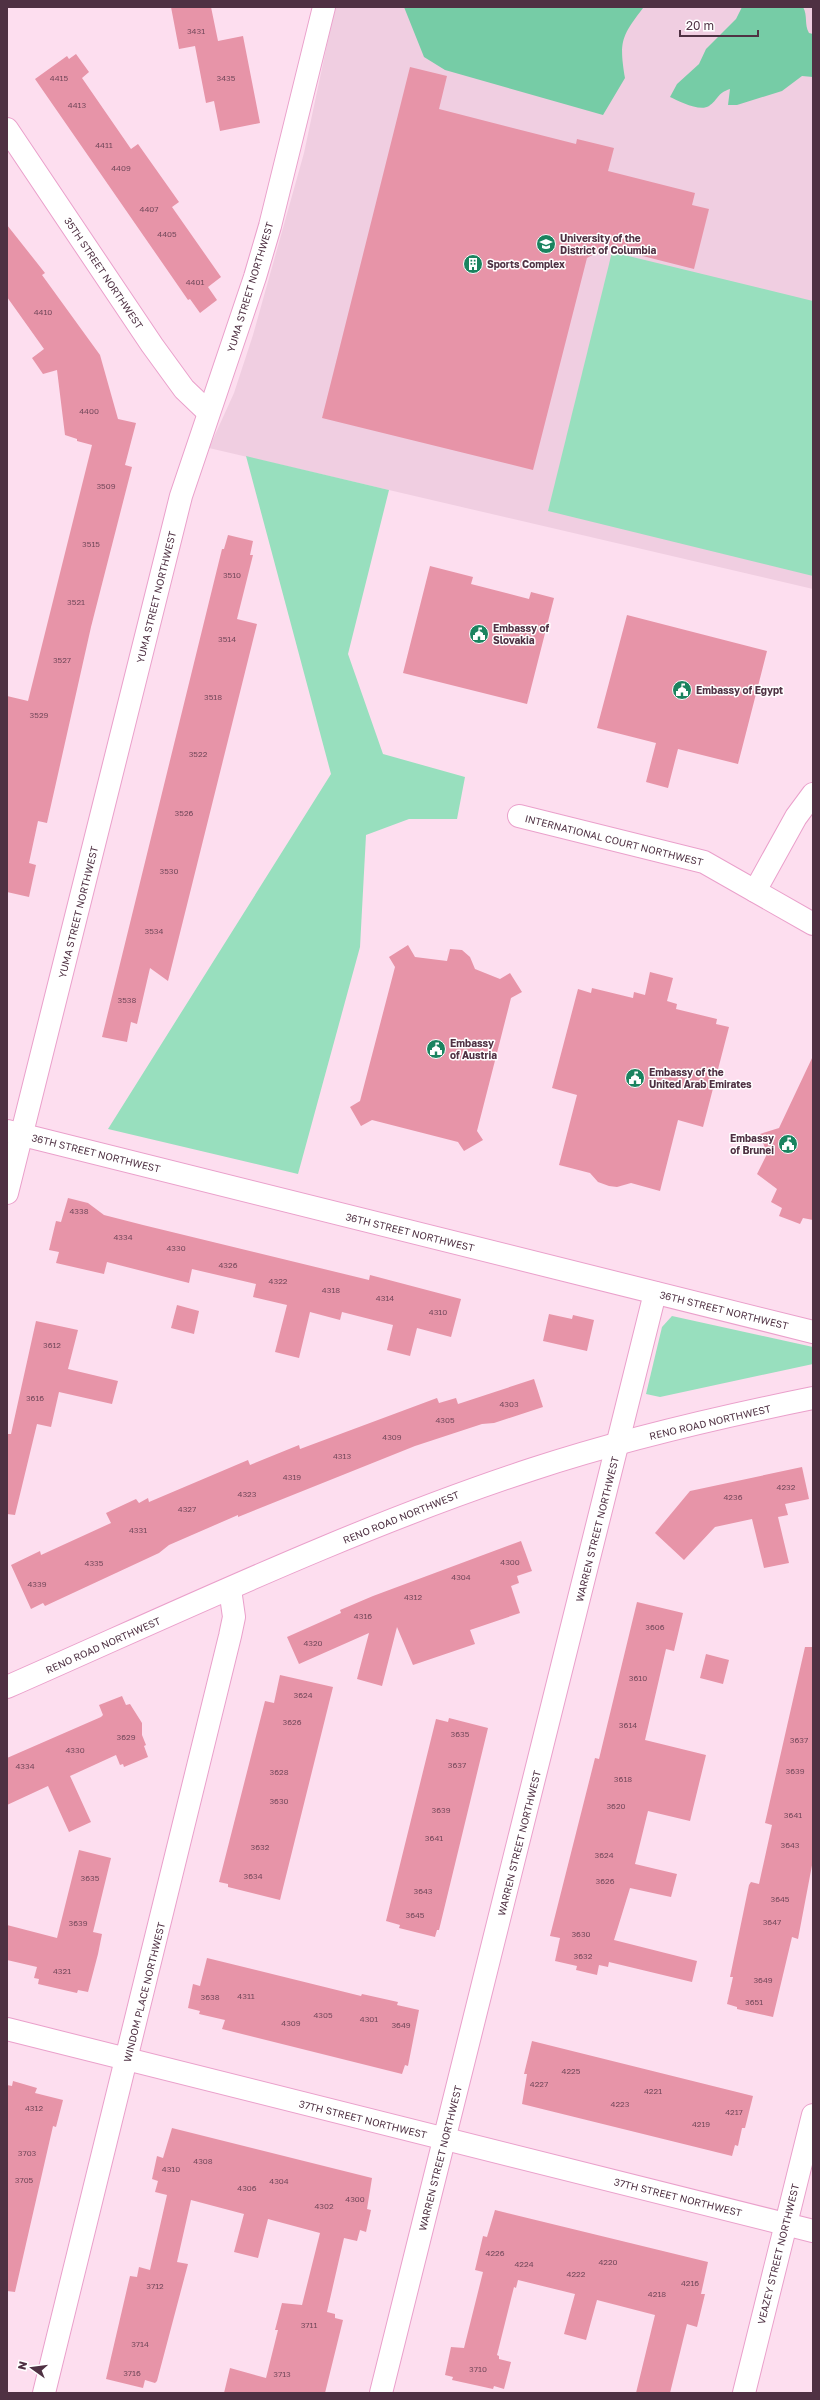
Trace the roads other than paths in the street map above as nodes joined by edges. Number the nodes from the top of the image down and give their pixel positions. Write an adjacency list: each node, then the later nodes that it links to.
1 (324, 7): 3 (street, YUMA STREET NORTHWEST)
2 (7, 129): 3 (street, 35TH STREET NORTHWEST)
3 (208, 412): 8 (street, YUMA STREET NORTHWEST)
4 (813, 794): 6 (street)
5 (519, 816): 6 (street, INTERNATIONAL COURT NORTHWEST)
6 (755, 891): 7 (street, INTERNATIONAL COURT NORTHWEST)
7 (813, 924)
8 (14, 1133): 9 (street, YUMA STREET NORTHWEST); 10 (street, 36TH STREET NORTHWEST)
9 (7, 1193)
10 (655, 1293): 11 (street, 36TH STREET NORTHWEST); 13 (street, WARREN STREET NORTHWEST)
11 (813, 1332)
12 (813, 1398): 13 (street, RENO ROAD NORTHWEST)
13 (618, 1444): 14 (street, RENO ROAD NORTHWEST); 19 (street, WARREN STREET NORTHWEST)
14 (230, 1589): 15 (street, RENO ROAD NORTHWEST); 17 (street, WINDOM PLACE NORTHWEST)
15 (7, 1687)
16 (7, 2030): 17 (street, 37TH STREET NORTHWEST)
17 (127, 2059): 19 (street, 37TH STREET NORTHWEST); 22 (street, WINDOM PLACE NORTHWEST)
18 (813, 2114): 20 (street, VEAZEY STREET NORTHWEST)
19 (445, 2140): 20 (street, 37TH STREET NORTHWEST); 23 (street, WARREN STREET NORTHWEST)
20 (786, 2224): 21 (street, 37TH STREET NORTHWEST); 24 (street, VEAZEY STREET NORTHWEST)
21 (813, 2230)
22 (44, 2393)
23 (381, 2393)
24 (744, 2393)

